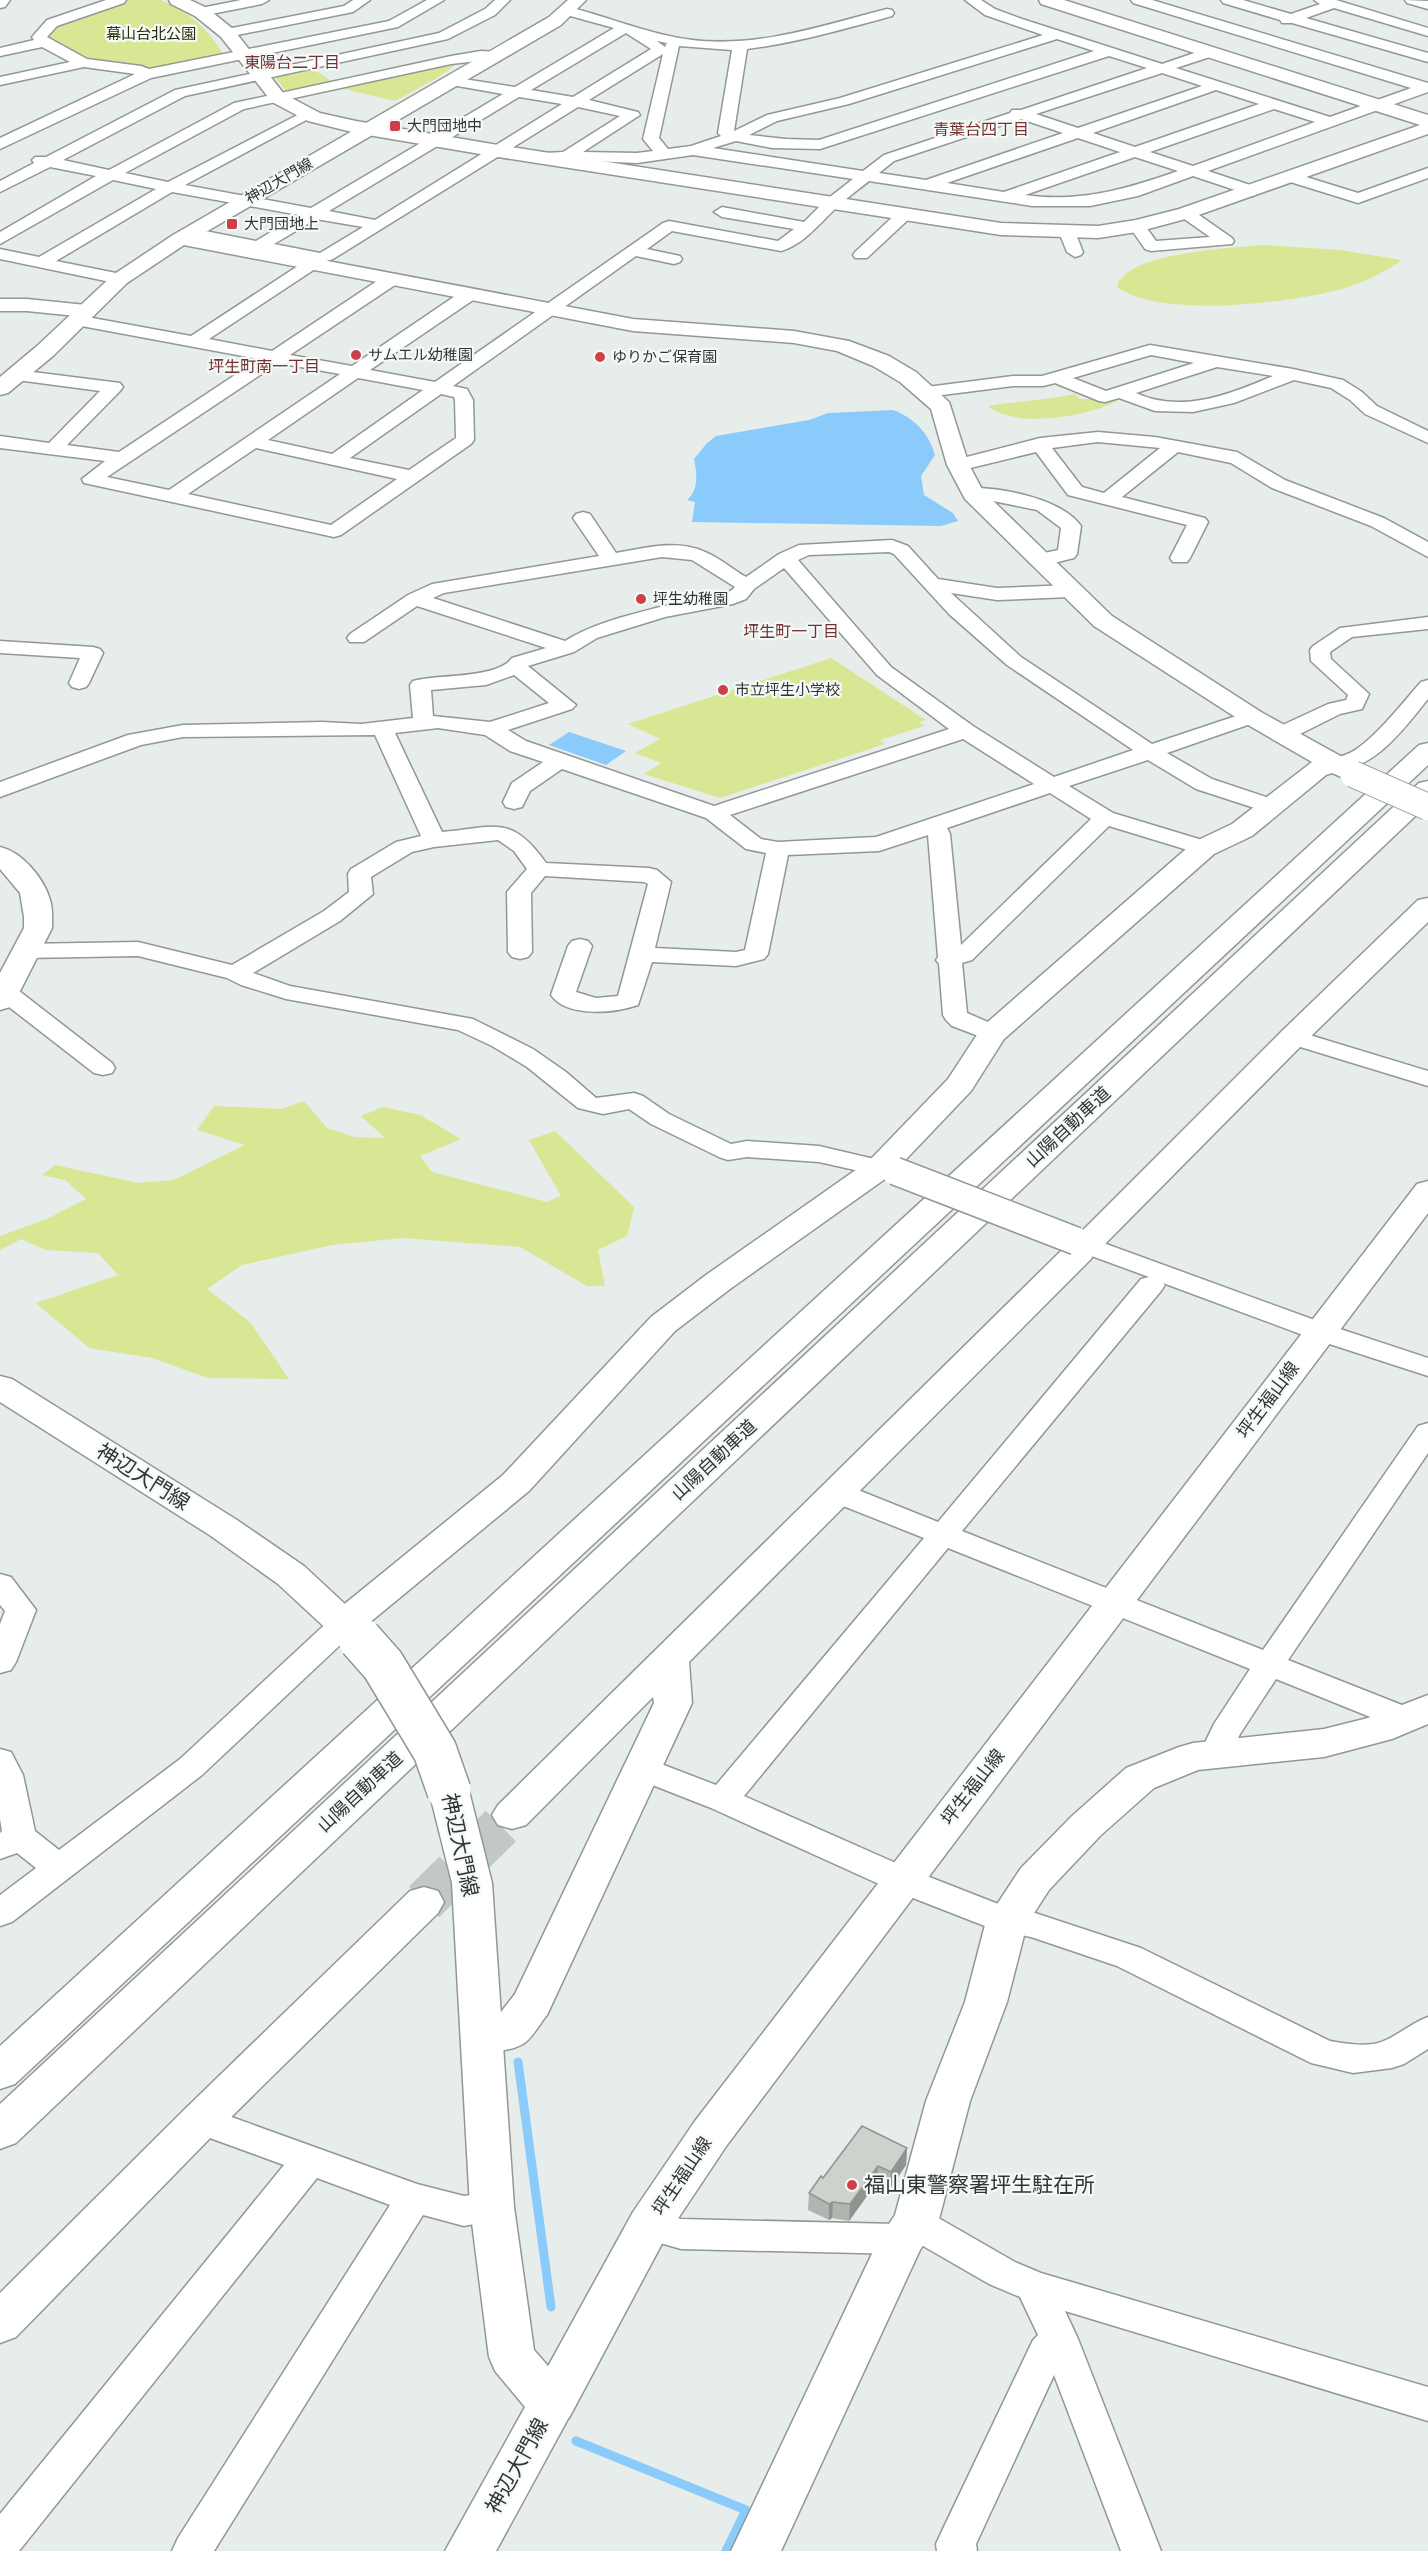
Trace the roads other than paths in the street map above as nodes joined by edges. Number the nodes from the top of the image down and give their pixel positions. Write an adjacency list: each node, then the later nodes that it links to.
1 (3, 0): 16 (street)
2 (83, 0): 18 (street)
3 (120, 0): 18 (street)
4 (177, 0): 21 (main road)
5 (262, 0): 21 (street)
6 (363, 0): 20 (street)
7 (437, 0): 25 (street)
8 (503, 0): 34 (street)
9 (972, 0): 30 (street)
10 (1047, 0): 37 (main road)
11 (1138, 0): 29 (street)
12 (1228, 0): 24 (street)
13 (1412, 0): 17 (street)
14 (1327, 2): 22 (street); 24 (street)
15 (1389, 3): 22 (street)
16 (0, 4)
17 (1428, 4)
18 (100, 6): 33 (street)
19 (573, 6): 26 (street); 41 (main road, 神辺大門線)
20 (348, 9): 25 (street); 28 (street)
21 (201, 12): 28 (main road)
22 (1363, 12): 27 (street)
23 (887, 13): 32 (street)
24 (1290, 18): 29 (street); 42 (street)
25 (384, 26): 34 (street); 40 (street)
26 (626, 27): 31 (street); 53 (street); 56 (street)
27 (1428, 32)
28 (227, 33): 40 (main road)
29 (1245, 33): 37 (street); 52 (street)
30 (1057, 35): 38 (street); 48 (street)
31 (676, 40): 36 (street); 73 (street)
32 (787, 40): 35 (street); 36 (street)
33 (44, 42): 39 (street); 44 (street)
34 (415, 42): 43 (street); 47 (street)
35 (812, 42)
36 (740, 46): 66 (street)
37 (1203, 50): 45 (street); 58 (main road)
38 (1110, 51): 45 (street); 54 (street)
39 (0, 52)
40 (242, 55): 46 (street); 47 (main road)
41 (495, 55): 43 (street); 50 (main road, 神辺大門線)
42 (1428, 58)
43 (452, 60): 55 (street)
44 (84, 63): 46 (street); 49 (street)
45 (1160, 68): 51 (street); 60 (street)
46 (147, 74): 68 (street)
47 (259, 75): 55 (main road); 75 (street)
48 (916, 79): 54 (street); 66 (street)
49 (0, 81)
50 (451, 81): 53 (street); 64 (main road, 神辺大門線)
51 (1215, 86): 57 (street); 65 (street)
52 (1427, 88): 58 (street)
53 (516, 92): 56 (street); 67 (street)
54 (968, 96): 60 (street); 66 (street)
55 (278, 98): 59 (main road); 78 (street)
56 (577, 102): 70 (street); 74 (street)
57 (1272, 104): 62 (street); 71 (street)
58 (1376, 105): 61 (main road); 62 (street)
59 (307, 114): 64 (main road); 83 (street)
60 (1023, 115): 65 (street); 79 (street)
61 (1428, 120)
62 (1330, 122): 76 (street)
63 (1428, 128): 80 (main road)
64 (369, 129): 67 (main road); 86 (main road, 神辺大門線)
65 (1079, 134): 71 (street); 81 (street)
66 (734, 137): 69 (street)
67 (436, 140): 70 (main road); 89 (street)
68 (0, 144): 75 (street)
69 (693, 150): 73 (street); 79 (street)
70 (498, 151): 72 (main road); 92 (street)
71 (1135, 153): 76 (street); 85 (street)
72 (531, 155): 74 (street); 87 (main road)
73 (665, 155): 74 (street)
74 (565, 157)
75 (46, 162): 78 (street); 82 (street)
76 (1193, 172): 84 (street); 85 (street)
77 (1428, 173): 80 (street)
78 (110, 176): 83 (street); 97 (street)
79 (864, 177): 81 (street); 87 (street)
80 (1290, 177): 84 (main road)
81 (925, 186): 85 (street)
82 (0, 187)
83 (170, 187): 86 (street); 104 (street)
84 (1252, 191): 90 (main road)
85 (1003, 198)
86 (245, 200): 89 (street); 96 (main road, 神辺大門線)
87 (832, 203): 91 (main road); 94 (street)
88 (722, 212): 94 (street)
89 (316, 213): 92 (street); 98 (street)
90 (1186, 213): 93 (main road); 93 (street)
91 (905, 214): 95 (main road); 102 (street)
92 (378, 225): 98 (street)
93 (1137, 226): 95 (main road)
94 (808, 227): 99 (street)
95 (1067, 232): 100 (street)
96 (185, 236): 98 (street); 105 (main road); 106 (main road, 神辺大門線)
97 (0, 239)
98 (259, 246)
99 (634, 251): 103 (street); 110 (street)
100 (1075, 252)
101 (0, 254): 104 (street)
102 (861, 255)
103 (674, 259)
104 (41, 263): 106 (street)
105 (312, 264): 107 (main road); 112 (street)
106 (120, 279): 111 (main road, 神辺大門線)
107 (392, 279): 108 (main road); 113 (street)
108 (470, 294): 110 (main road); 115 (street)
109 (0, 305): 111 (main road)
110 (551, 310): 120 (street); 121 (main road)
111 (81, 316): 112 (street); 117 (main road, 神辺大門線)
112 (194, 342): 113 (street)
113 (275, 357): 115 (street); 129 (street)
114 (1215, 362): 116 (street); 118 (street); 122 (street)
115 (357, 372): 120 (street); 125 (street)
116 (1293, 374): 122 (street); 123 (street)
117 (17, 375): 119 (main road, 神辺大門線); 128 (street)
118 (1056, 377): 121 (street); 122 (street)
119 (0, 388)
120 (439, 388): 130 (street); 132 (street)
121 (927, 392): 131 (main road)
122 (1121, 392)
123 (1428, 438)
124 (0, 442): 128 (street)
125 (253, 442): 130 (street); 134 (street)
126 (1040, 444): 127 (street); 131 (street); 135 (street)
127 (1173, 447): 135 (street); 137 (street)
128 (53, 449): 129 (street)
129 (123, 458): 134 (street)
130 (335, 460): 132 (street)
131 (958, 465): 133 (main road)
132 (412, 477): 134 (street)
133 (973, 494): 141 (main road); 141 (street)
134 (173, 496)
135 (1108, 499): 139 (street)
136 (583, 518): 140 (street)
137 (1424, 543)
138 (786, 558): 142 (street); 143 (street); 157 (street)
139 (1180, 558)
140 (611, 559): 143 (street); 145 (street)
141 (1038, 560): 144 (main road)
142 (934, 584): 144 (street); 160 (street)
143 (747, 585): 149 (street)
144 (1070, 591): 153 (main road)
145 (415, 599): 147 (street); 149 (street)
146 (1428, 623): 158 (street)
147 (357, 638)
148 (0, 648): 151 (street)
149 (567, 648): 150 (street)
150 (516, 666): 154 (street); 156 (street)
151 (79, 683)
152 (1428, 686): 162 (street)
153 (1252, 717): 158 (main road); 160 (street)
154 (427, 723): 155 (street); 156 (street)
155 (382, 728): 165 (street); 172 (street)
156 (491, 729): 161 (street)
157 (965, 731): 163 (street); 169 (street)
158 (1282, 734): 162 (main road)
159 (1428, 751): 220 (main road, 山陽自動車道)
160 (1150, 752): 163 (street); 167 (street)
161 (559, 761): 166 (street); 169 (street)
162 (1343, 769): 167 (main road); 168 (main road, bridge)
163 (1051, 786): 170 (street); 171 (street)
164 (1428, 789): 222 (main road, 山陽自動車道)
165 (0, 790)
166 (514, 802)
167 (1270, 806): 173 (main road)
168 (1428, 807)
169 (714, 813): 174 (street)
170 (1105, 818): 173 (street); 182 (street)
171 (934, 825): 174 (street); 182 (street)
172 (434, 840): 176 (street); 183 (street)
173 (1204, 848): 185 (main road)
174 (778, 849): 181 (street)
175 (0, 855): 179 (main road)
176 (539, 869): 180 (street); 181 (street)
177 (1428, 906): 186 (main road)
178 (580, 946): 181 (street)
179 (25, 951): 183 (street); 184 (main road)
180 (520, 952)
181 (642, 954)
182 (948, 960): 185 (street)
183 (235, 973): 189 (street)
184 (2, 996): 187 (street)
185 (993, 1032): 189 (main road)
186 (1293, 1037): 188 (street); 191 (main road)
187 (103, 1068)
188 (1428, 1079)
189 (888, 1169): 191 (street, bridge); 201 (main road)
190 (1428, 1191): 193 (main road, 坪生福山線)
191 (1084, 1244): 192 (street); 193 (street); 197 (main road)
192 (1151, 1285): 193 (street); 198 (street)
193 (1320, 1332): 194 (street); 200 (main road, 坪生福山線)
194 (1428, 1367)
195 (0, 1387): 201 (main road, 神辺大門線)
196 (1428, 1432): 204 (street)
197 (838, 1493): 198 (street); 202 (main road)
198 (944, 1534): 200 (street); 210 (street)
199 (2, 1590): 203 (street)
200 (1116, 1602): 204 (street); 214 (main road, 坪生福山線)
201 (352, 1631): 213 (street); 219 (main road, 神辺大門線, bridge)
202 (670, 1660): 206 (main road); 207 (main road)
203 (0, 1662)
204 (1269, 1665): 205 (street); 208 (street)
205 (1422, 1713): 208 (main road)
206 (614, 1715): 207 (main road); 211 (main road)
207 (651, 1752): 210 (street); 219 (main road)
208 (1216, 1753): 217 (main road)
209 (0, 1760): 212 (street)
210 (722, 1800): 214 (street)
211 (512, 1815)
212 (10, 1842): 213 (street)
213 (57, 1868): 216 (street)
214 (902, 1880): 217 (street); 226 (main road, 坪生福山線)
215 (424, 1902): 221 (main road)
216 (0, 1913)
217 (1007, 1921): 218 (street); 227 (main road)
218 (1428, 2031)
219 (482, 2035): 225 (main road, 神辺大門線)
220 (0, 2072)
221 (201, 2120): 223 (street); 229 (main road)
222 (0, 2131)
223 (310, 2160): 224 (street); 233 (street)
224 (414, 2198): 225 (street); 234 (street)
225 (492, 2207): 232 (main road, 神辺大門線)
226 (649, 2225): 227 (street); 232 (main road, 坪生福山線)
227 (908, 2231): 228 (street); 236 (main road)
228 (1034, 2286): 230 (street); 231 (street)
229 (0, 2323)
230 (1059, 2339): 237 (street); 238 (street)
231 (1428, 2403)
232 (552, 2404): 235 (main road, 神辺大門線)
233 (0, 2544)
234 (192, 2551)
235 (470, 2551)
236 (756, 2551)
237 (957, 2551)
238 (1141, 2551)

